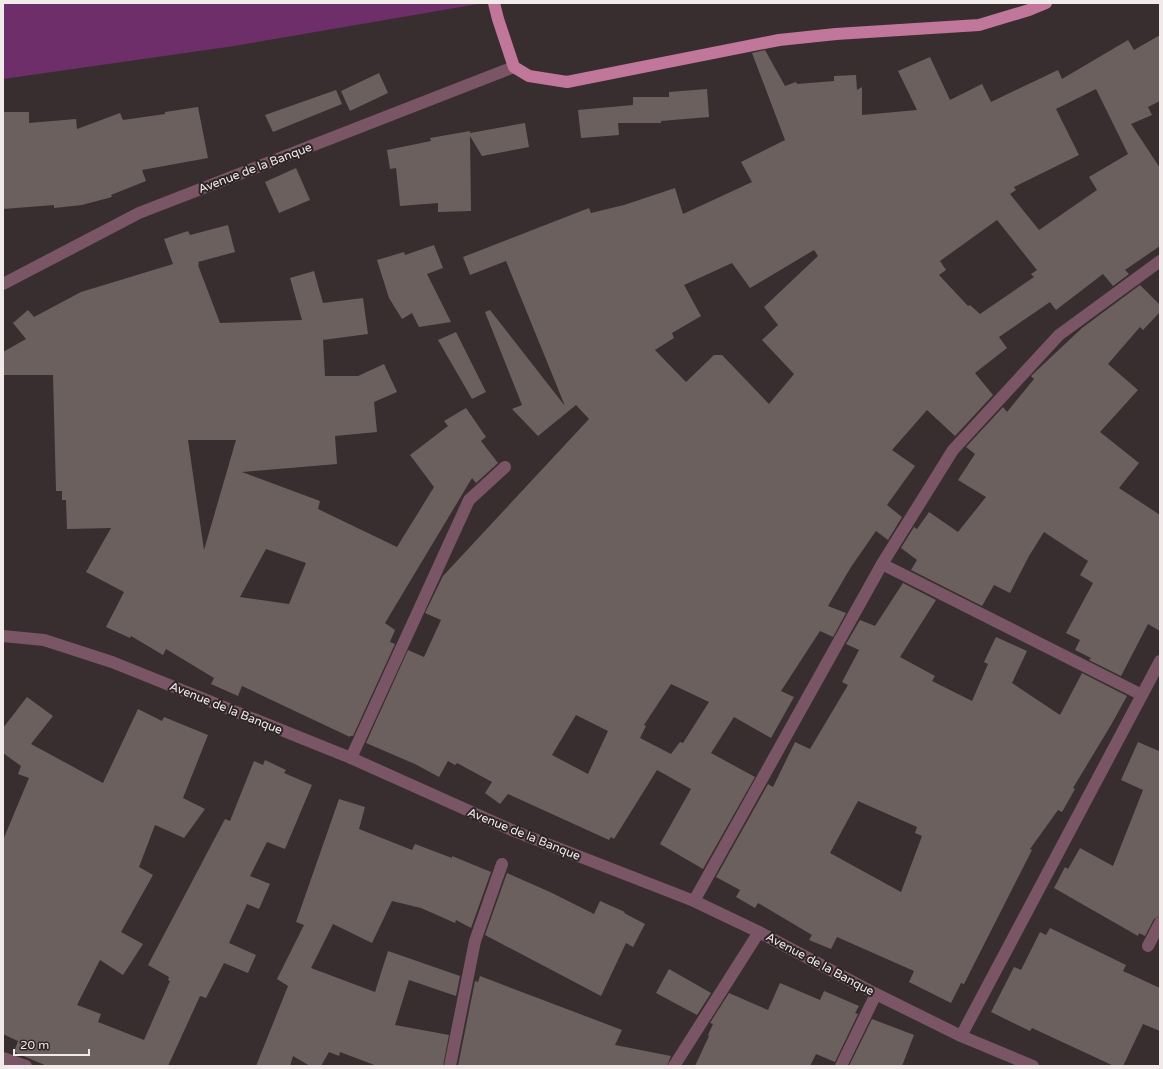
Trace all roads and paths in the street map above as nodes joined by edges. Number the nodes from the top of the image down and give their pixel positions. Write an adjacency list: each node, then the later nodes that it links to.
1 (494, 3): 3 (main road)
2 (1046, 3): 3 (main road)
3 (514, 67): 5 (street, Avenue de la Banque)
4 (1160, 260): 7 (street)
5 (3, 284)
6 (505, 467): 11 (street)
7 (882, 564): 10 (street); 13 (street)
8 (3, 636): 11 (street, Avenue de la Banque)
9 (1160, 661): 10 (street)
10 (1142, 695): 18 (street)
11 (351, 758): 13 (street, Avenue de la Banque)
12 (502, 864): 21 (street)
13 (694, 901): 15 (street, Avenue de la Banque)
14 (1160, 923): 16 (street)
15 (759, 932): 17 (street, Avenue de la Banque); 22 (street)
16 (1148, 946)
17 (876, 994): 18 (street, Avenue de la Banque); 23 (street)
18 (961, 1036): 24 (street, Avenue de la Banque)
19 (3, 1058): 20 (street)
20 (26, 1066)
21 (450, 1066)
22 (674, 1066)
23 (842, 1066)
24 (1033, 1066)

